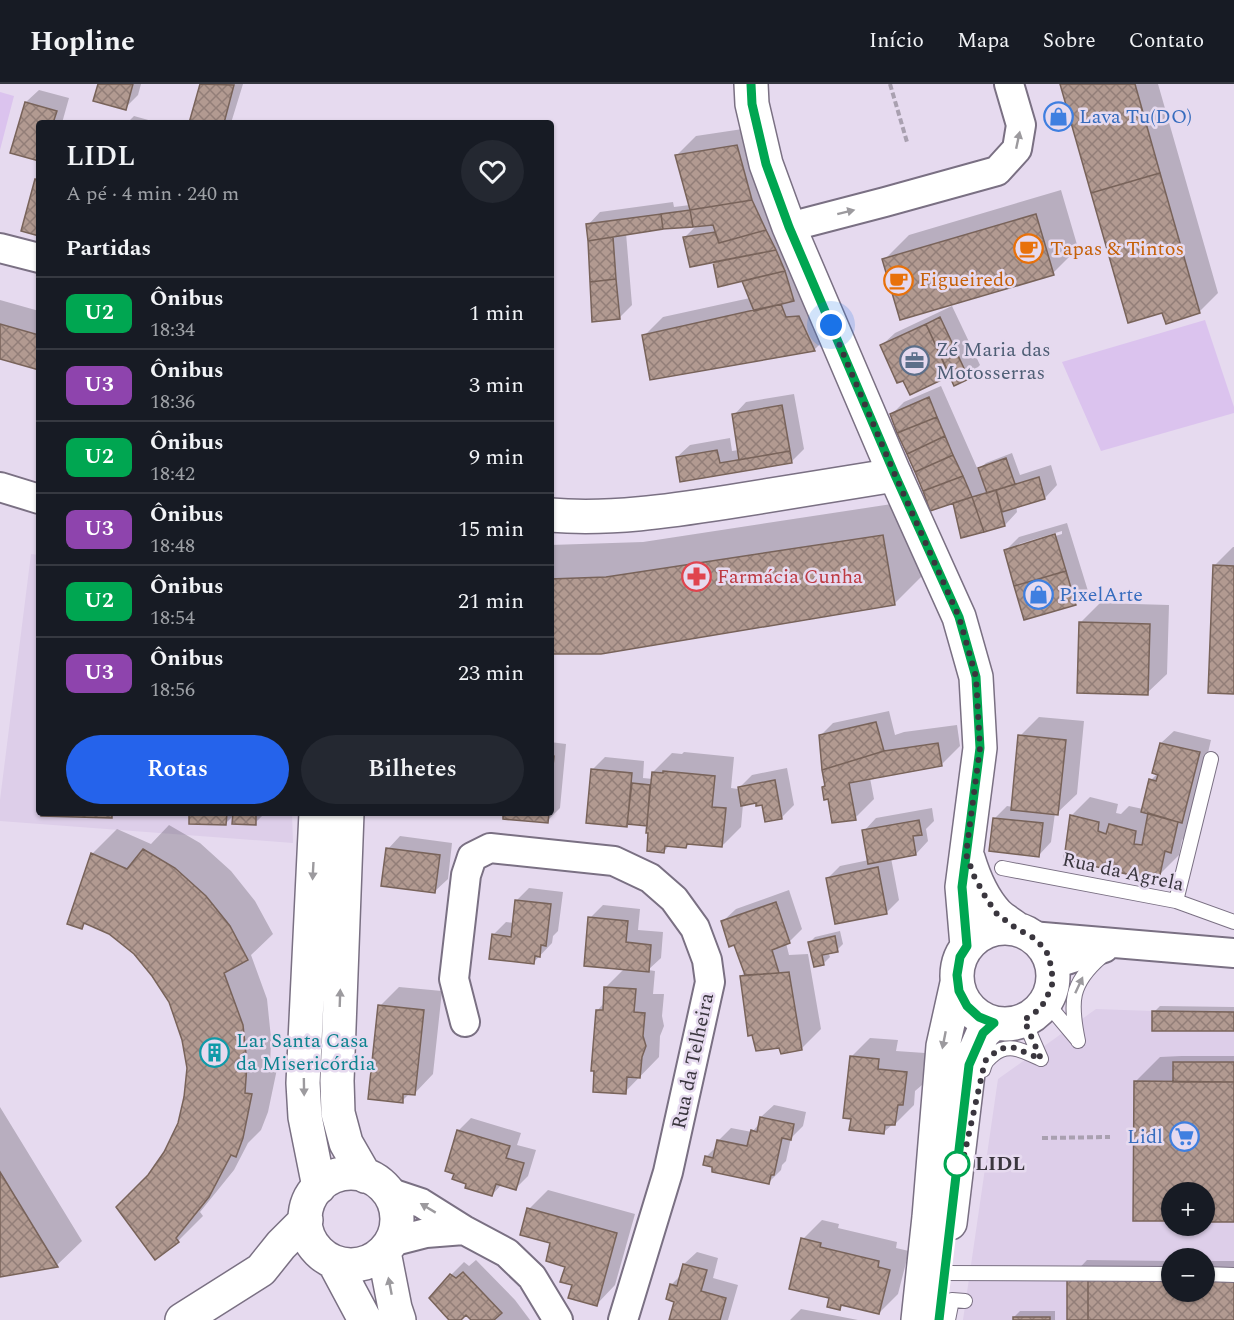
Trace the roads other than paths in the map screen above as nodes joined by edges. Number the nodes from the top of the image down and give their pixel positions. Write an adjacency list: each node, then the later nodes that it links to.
1 (751, 84): 3 (main road)
2 (1009, 84): 3 (street, one-way to 2)
3 (789, 227): 6 (main road)
4 (0, 248): 5 (street)
5 (36, 257)
6 (895, 475): 9 (main road); 13 (main road)
7 (0, 487): 8 (street)
8 (36, 498)
9 (554, 515)
10 (1211, 759): 15 (lane)
11 (316, 816): 26 (main road, one-way to 26)
12 (347, 816): 25 (main road, one-way to 12)
13 (966, 854): 17 (main road); 19 (main road)
14 (1002, 868): 15 (lane, Rua da Agrela)
15 (1176, 901): 16 (lane, Rua da Agrela)
16 (1234, 922)
17 (1024, 932): 18 (street); 19 (main road); 21 (main road)
18 (1117, 943): 20 (street); 21 (street); 23 (lane, one-way to 18)
19 (967, 946): 22 (main road)
20 (1234, 953)
21 (1051, 965): 23 (main road)
22 (957, 983): 23 (main road); 42 (main road, one-way to 42)
23 (1021, 1015): 27 (main road); 27 (lane)
24 (465, 1022): 41 (street, Rua da Telheira)
25 (377, 1184): 26 (main road); 29 (street, one-way to 25); 30 (main road)
26 (319, 1187): 28 (main road)
27 (950, 1219): 36 (main road)
28 (306, 1220): 31 (main road); 32 (main road)
29 (464, 1230): 30 (street); 40 (street)
30 (388, 1247): 31 (main road); 39 (main road, one-way to 30)
31 (330, 1260): 32 (main road); 38 (main road)
32 (261, 1270): 37 (main road)
33 (1215, 1274): 35 (lane)
34 (1161, 1275): 36 (lane)
35 (1234, 1275)
36 (950, 1298): 43 (lane)
37 (182, 1320)
38 (365, 1320)
39 (399, 1320)
40 (558, 1320)
41 (624, 1320)
42 (918, 1320)
43 (948, 1320)

